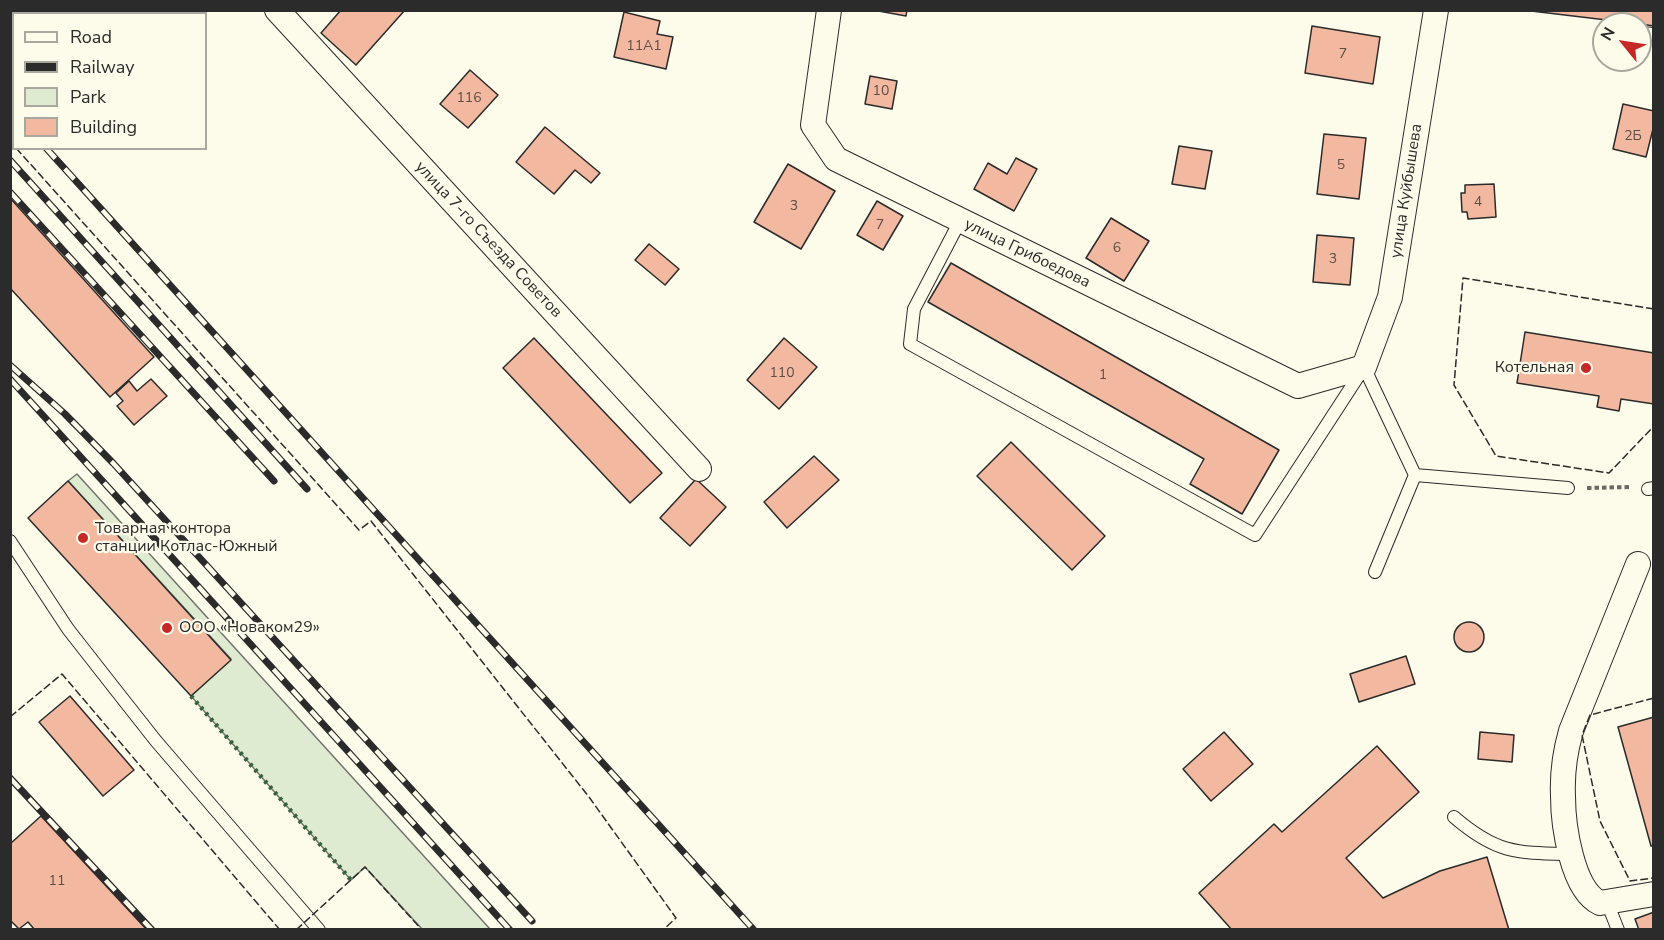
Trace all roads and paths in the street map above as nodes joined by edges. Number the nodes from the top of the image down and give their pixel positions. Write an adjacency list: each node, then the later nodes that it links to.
1 (276, 10): 6 (street, улица 7-го Съезда Советов)
2 (829, 10): 4 (street, улица Грибоедова)
3 (1436, 10): 5 (street, улица Куйбышева)
4 (960, 221): 5 (street, улица Грибоедова); 5 (lane)
5 (1364, 367): 7 (lane)
6 (699, 469)
7 (1415, 475): 8 (lane); 12 (lane)
8 (1568, 488): 9 (path)
9 (1651, 488)
10 (10, 541): 17 (lane)
11 (1638, 564): 14 (street)
12 (1375, 572)
13 (1454, 817): 14 (lane)
14 (1571, 854): 16 (street)
15 (1653, 894): 16 (street)
16 (1607, 902): 18 (lane)
17 (319, 930)
18 (1618, 930)

